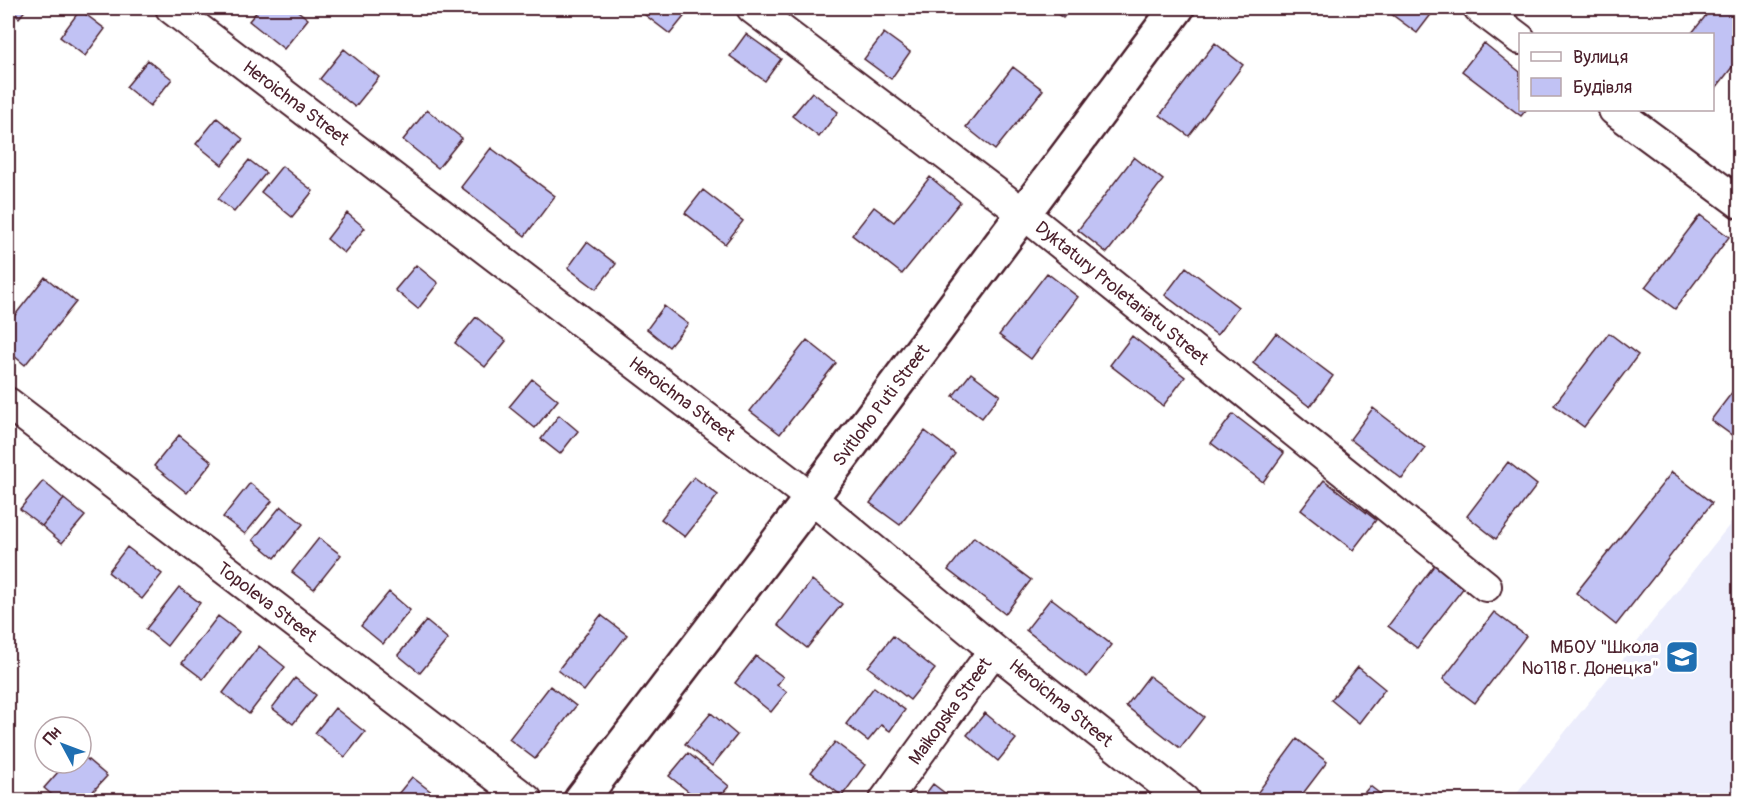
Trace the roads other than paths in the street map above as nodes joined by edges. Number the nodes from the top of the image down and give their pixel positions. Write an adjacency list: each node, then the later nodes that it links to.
1 (171, 8): 10 (street, Heroichna Street)
2 (752, 8): 8 (street, Dyktatury Proletariatu Street)
3 (1178, 8): 8 (main road, Svitloho Puti Street)
4 (1479, 8): 5 (street)
5 (1519, 38)
6 (1615, 111): 7 (street)
7 (1740, 203)
8 (1024, 214): 10 (main road, Svitloho Puti Street); 11 (street, Dyktatury Proletariatu Street)
9 (8, 403): 14 (street, Topoleva Street)
10 (811, 498): 12 (street, Heroichna Street); 15 (main road, Svitloho Puti Street)
11 (1486, 586)
12 (994, 650): 13 (street, Heroichna Street); 16 (street, Maikopska Street)
13 (1184, 800)
14 (527, 801)
15 (581, 801)
16 (885, 801)

